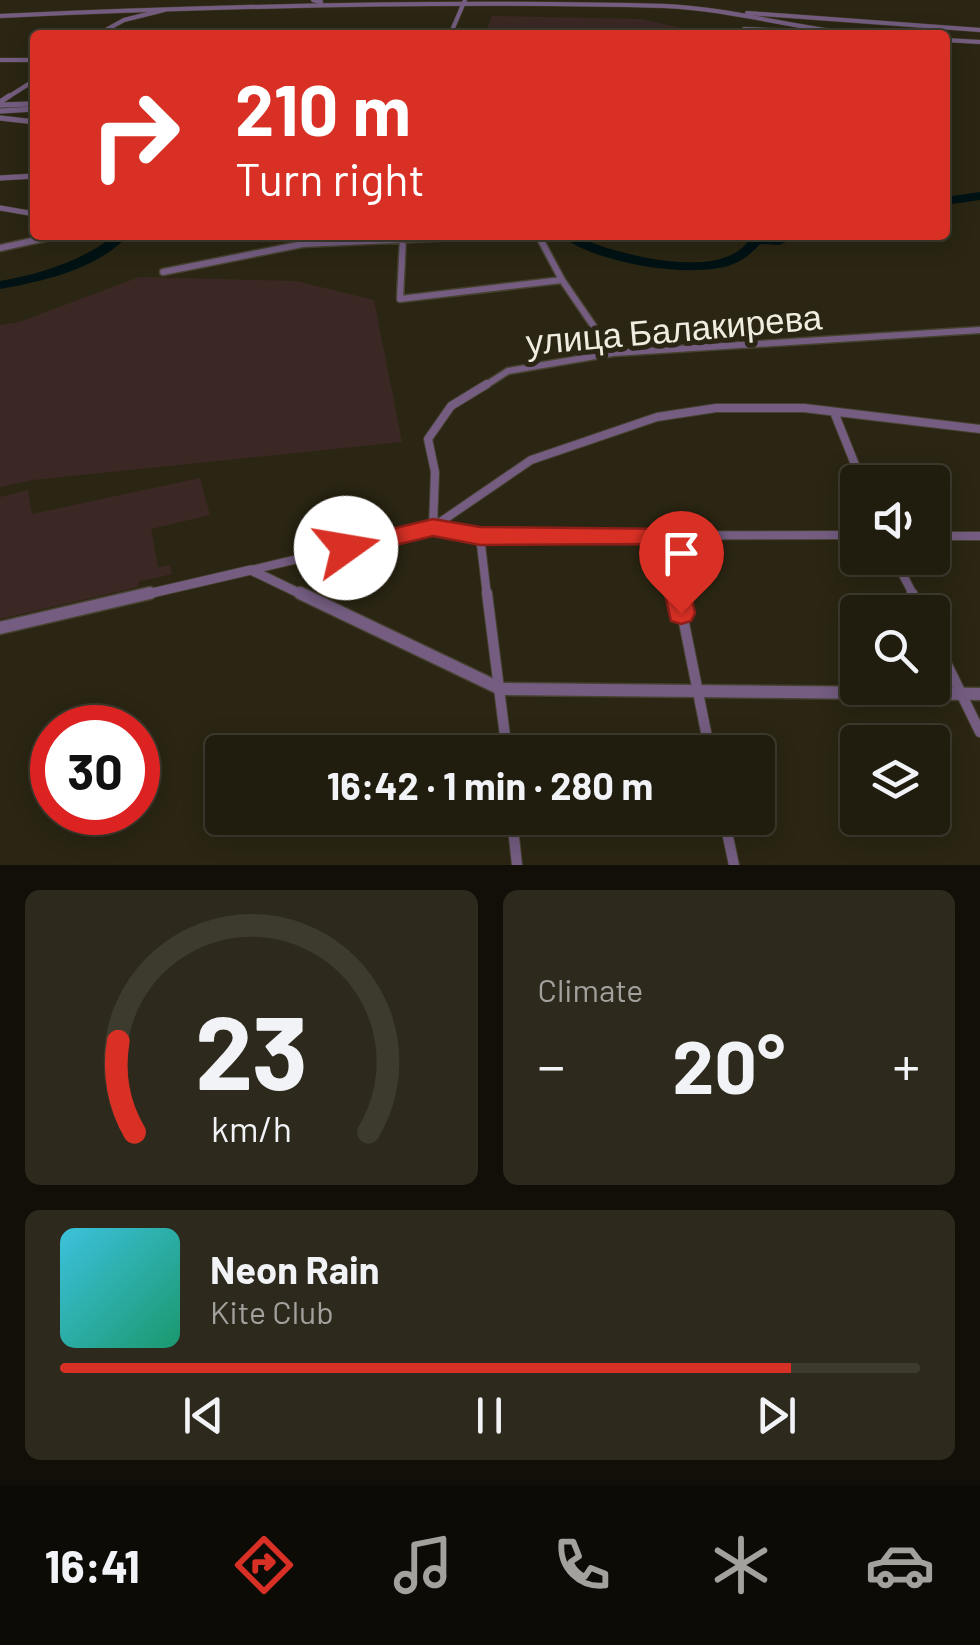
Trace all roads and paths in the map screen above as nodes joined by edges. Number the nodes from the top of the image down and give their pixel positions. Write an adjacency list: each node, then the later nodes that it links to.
1 (313, 0): 4 (street)
2 (370, 1): 3 (street); 4 (street)
3 (464, 1): 6 (street); 10 (street)
4 (321, 2): 5 (street)
5 (168, 9): 7 (street); 9 (street)
6 (747, 12): 12 (street); 13 (street)
7 (0, 16)
8 (744, 29): 11 (street)
9 (109, 30)
10 (452, 30)
11 (771, 30)
12 (816, 30)
13 (980, 30)
14 (950, 40): 15 (street)
15 (980, 42)
16 (0, 60): 17 (street)
17 (30, 60)
18 (30, 84): 20 (street)
19 (30, 106): 20 (street)
20 (0, 109): 21 (street)
21 (30, 120)
22 (30, 176): 23 (street)
23 (0, 178)
24 (0, 208): 25 (street)
25 (30, 213)
26 (36, 240): 30 (street)
27 (361, 240): 31 (street)
28 (404, 240): 32 (street)
29 (541, 240): 32 (street)
30 (0, 248)
31 (163, 272)
32 (562, 280): 34 (street)
33 (980, 330): 34 (street, улица Балакирева)
34 (612, 353): 38 (street, улица Балакирева)
35 (834, 412): 36 (street); 37 (street); 38 (street)
36 (980, 429)
37 (855, 465)
38 (433, 527): 40 (street); 44 (street)
39 (840, 535): 41 (street)
40 (480, 536): 41 (street); 47 (street)
41 (666, 536): 48 (street)
42 (950, 536): 43 (street)
43 (980, 536)
44 (251, 570): 45 (street); 47 (street)
45 (0, 628)
46 (950, 669): 49 (street)
47 (501, 689): 48 (street); 52 (street)
48 (696, 691): 49 (street); 53 (street)
49 (963, 694): 50 (street); 51 (street)
50 (980, 694)
51 (980, 732)
52 (505, 735)
53 (706, 735)
54 (513, 835): 56 (street)
55 (728, 835): 57 (street)
56 (516, 865)
57 (734, 865)

